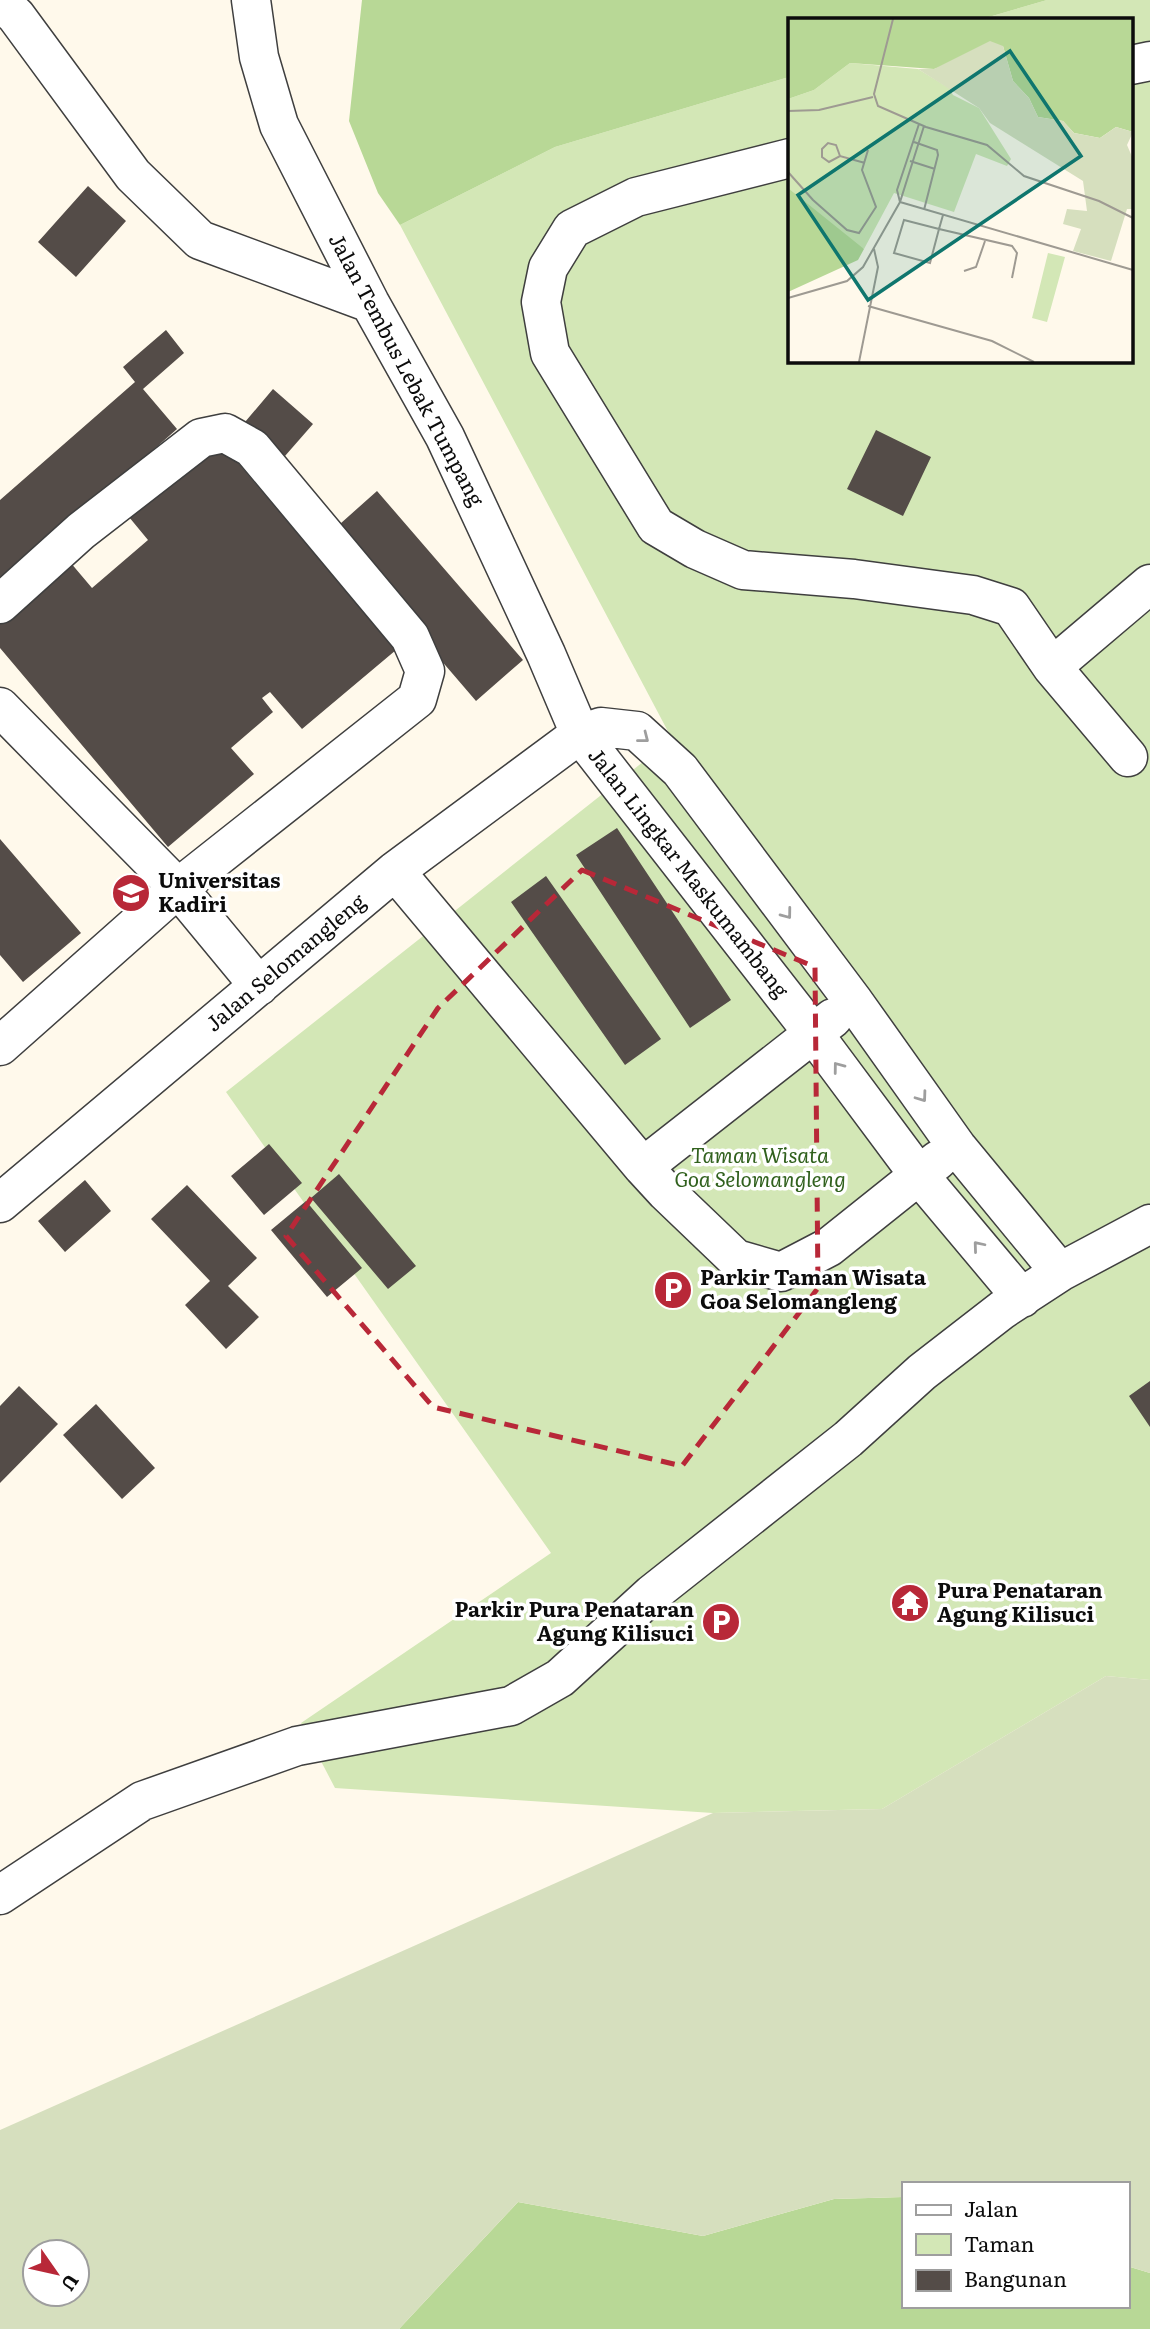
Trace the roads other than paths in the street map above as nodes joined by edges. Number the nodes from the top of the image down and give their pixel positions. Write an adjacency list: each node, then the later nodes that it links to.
1 (251, 0): 6 (street, Jalan Tembus Lebak Tumpang)
2 (0, 1): 6 (street)
3 (1150, 61): 4 (street)
4 (1132, 65)
5 (788, 158): 9 (street)
6 (370, 303): 11 (street, Jalan Tembus Lebak Tumpang)
7 (1150, 584): 9 (street)
8 (0, 604): 14 (street)
9 (1052, 667): 12 (street)
10 (0, 707): 14 (street)
11 (580, 734): 13 (street, Jalan Selomangleng); 16 (street, Jalan Lingkar Maskumambang, one-way to 16); 17 (street, Jalan Lingkar Maskumambang)
12 (1128, 757)
13 (396, 871): 15 (street, Jalan Selomangleng); 20 (street)
14 (178, 888): 15 (street); 18 (street)
15 (259, 986): 22 (street, Jalan Selomangleng)
16 (854, 1002): 17 (street); 19 (street, Jalan Lingkar Maskumambang, one-way to 19)
17 (813, 1033): 20 (street); 21 (street, Jalan Lingkar Maskumambang, one-way to 17)
18 (0, 1046)
19 (957, 1147): 21 (street); 24 (street, Jalan Lingkar Maskumambang)
20 (643, 1167): 21 (street)
21 (918, 1174): 25 (street, Jalan Lingkar Maskumambang, one-way to 21)
22 (0, 1203)
23 (1150, 1224): 24 (street)
24 (1060, 1272): 25 (street)
25 (1022, 1298): 26 (street)
26 (0, 1895)

